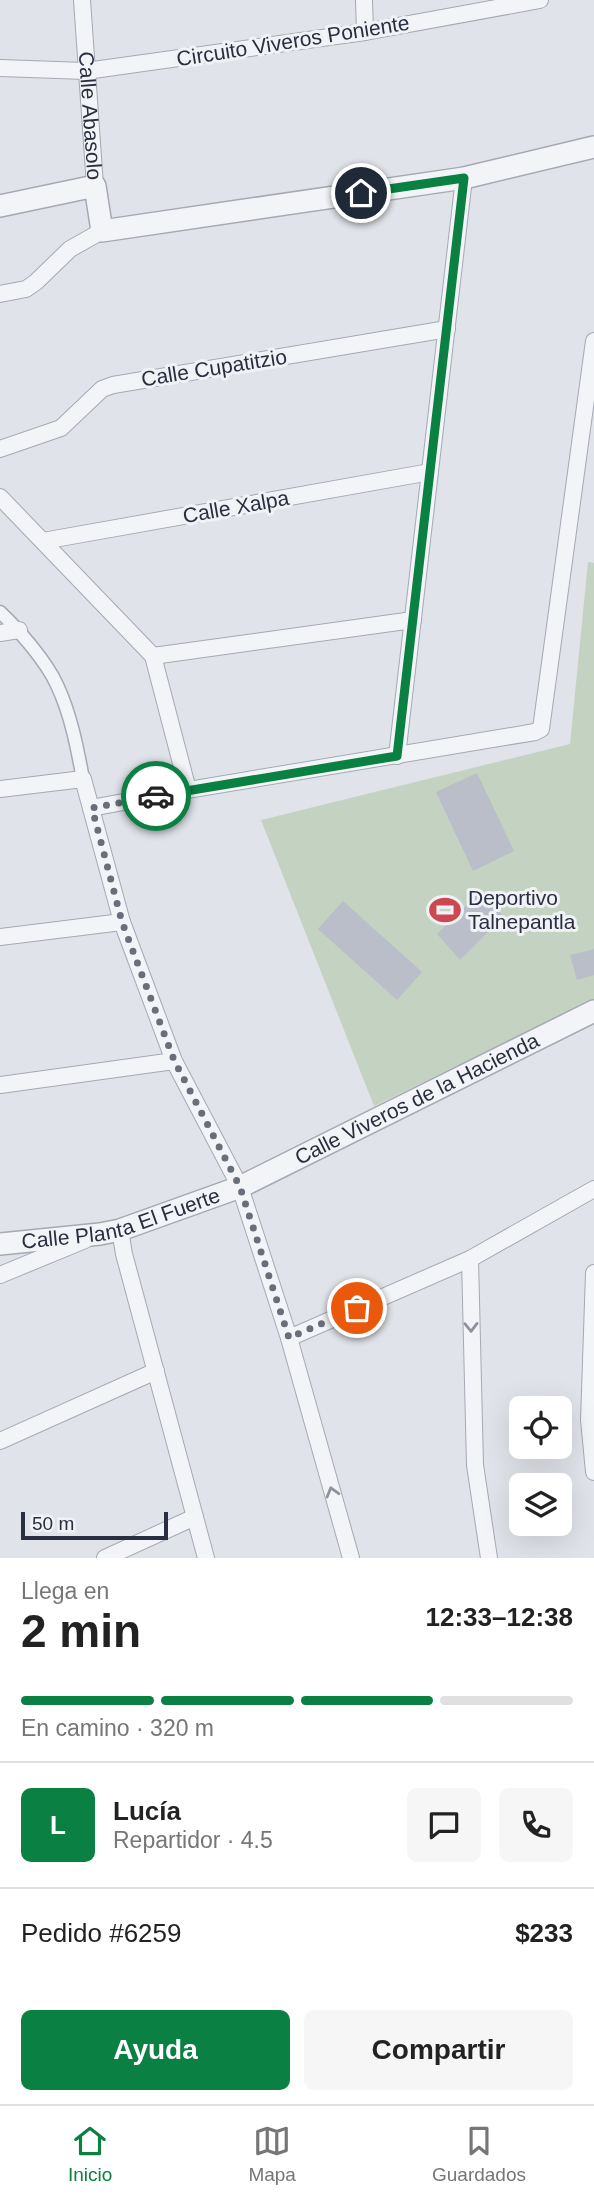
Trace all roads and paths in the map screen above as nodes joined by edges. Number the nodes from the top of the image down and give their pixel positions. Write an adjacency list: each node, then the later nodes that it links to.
1 (82, 0): 6 (street, Calle Abasolo)
2 (364, 0): 4 (street)
3 (540, 0): 4 (street, Circuito Viveros Poniente)
4 (365, 32): 6 (street, Circuito Viveros Poniente)
5 (0, 68): 6 (street, Circuito Viveros Poniente)
6 (86, 71): 9 (street, Calle Abasolo)
7 (594, 147): 8 (street)
8 (464, 178): 11 (street); 13 (street)
9 (95, 186): 10 (street); 11 (street, Calle Abasolo)
10 (0, 206)
11 (102, 232): 12 (street)
12 (0, 294)
13 (447, 329): 15 (street, Calle Cupatitzio); 16 (street)
14 (594, 341): 24 (street)
15 (0, 449)
16 (430, 472): 18 (street, Calle Xalpa); 20 (street)
17 (0, 497): 18 (street)
18 (43, 541): 23 (street)
19 (0, 612): 21 (street)
20 (413, 620): 23 (street); 24 (street)
21 (19, 630): 22 (street); 25 (street)
22 (0, 633)
23 (153, 656): 27 (street)
24 (397, 756): 27 (street)
25 (83, 779): 26 (street); 28 (street)
26 (0, 789)
27 (188, 790): 28 (street)
28 (92, 808): 29 (street)
29 (122, 922): 30 (street); 32 (street)
30 (0, 937)
31 (594, 1012): 34 (street, Calle Viveros de la Hacienda)
32 (174, 1060): 33 (street); 34 (street)
33 (0, 1085)
34 (240, 1187): 36 (street, Calle Planta El Fuerte); 41 (street)
35 (594, 1189): 38 (street)
36 (110, 1232): 37 (street, Calle Planta El Fuerte); 40 (street); 42 (street)
37 (0, 1244)
38 (470, 1259): 41 (street); 49 (street, one-way to 49)
39 (594, 1273): 44 (street)
40 (0, 1275)
41 (289, 1338): 48 (street, one-way to 41)
42 (156, 1371): 43 (street); 45 (street)
43 (0, 1441)
44 (594, 1472)
45 (195, 1517): 46 (street); 47 (street)
46 (105, 1558)
47 (206, 1558)
48 (351, 1558)
49 (489, 1558)

